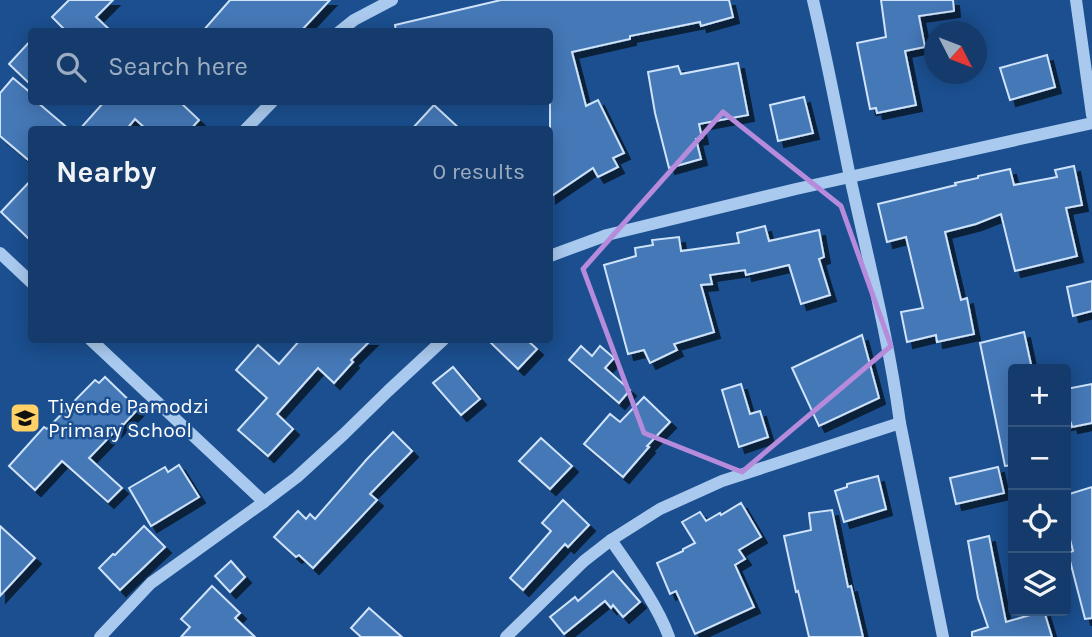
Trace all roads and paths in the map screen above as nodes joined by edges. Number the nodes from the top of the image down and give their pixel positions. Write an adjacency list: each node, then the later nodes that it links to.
1 (392, 0): 4 (street)
2 (813, 0): 9 (street)
3 (1076, 0): 6 (street)
4 (344, 28)
5 (268, 105): 8 (street)
6 (1092, 115)
7 (1092, 123): 9 (street)
8 (249, 126)
9 (850, 178): 11 (street); 15 (street)
10 (0, 253): 12 (street)
11 (553, 255)
12 (28, 279)
13 (95, 343): 16 (street)
14 (440, 343): 16 (street)
15 (900, 423): 17 (street); 21 (street)
16 (264, 502): 18 (street)
17 (611, 540): 19 (street); 20 (street)
18 (100, 637)
19 (506, 637)
20 (668, 637)
21 (943, 637)

